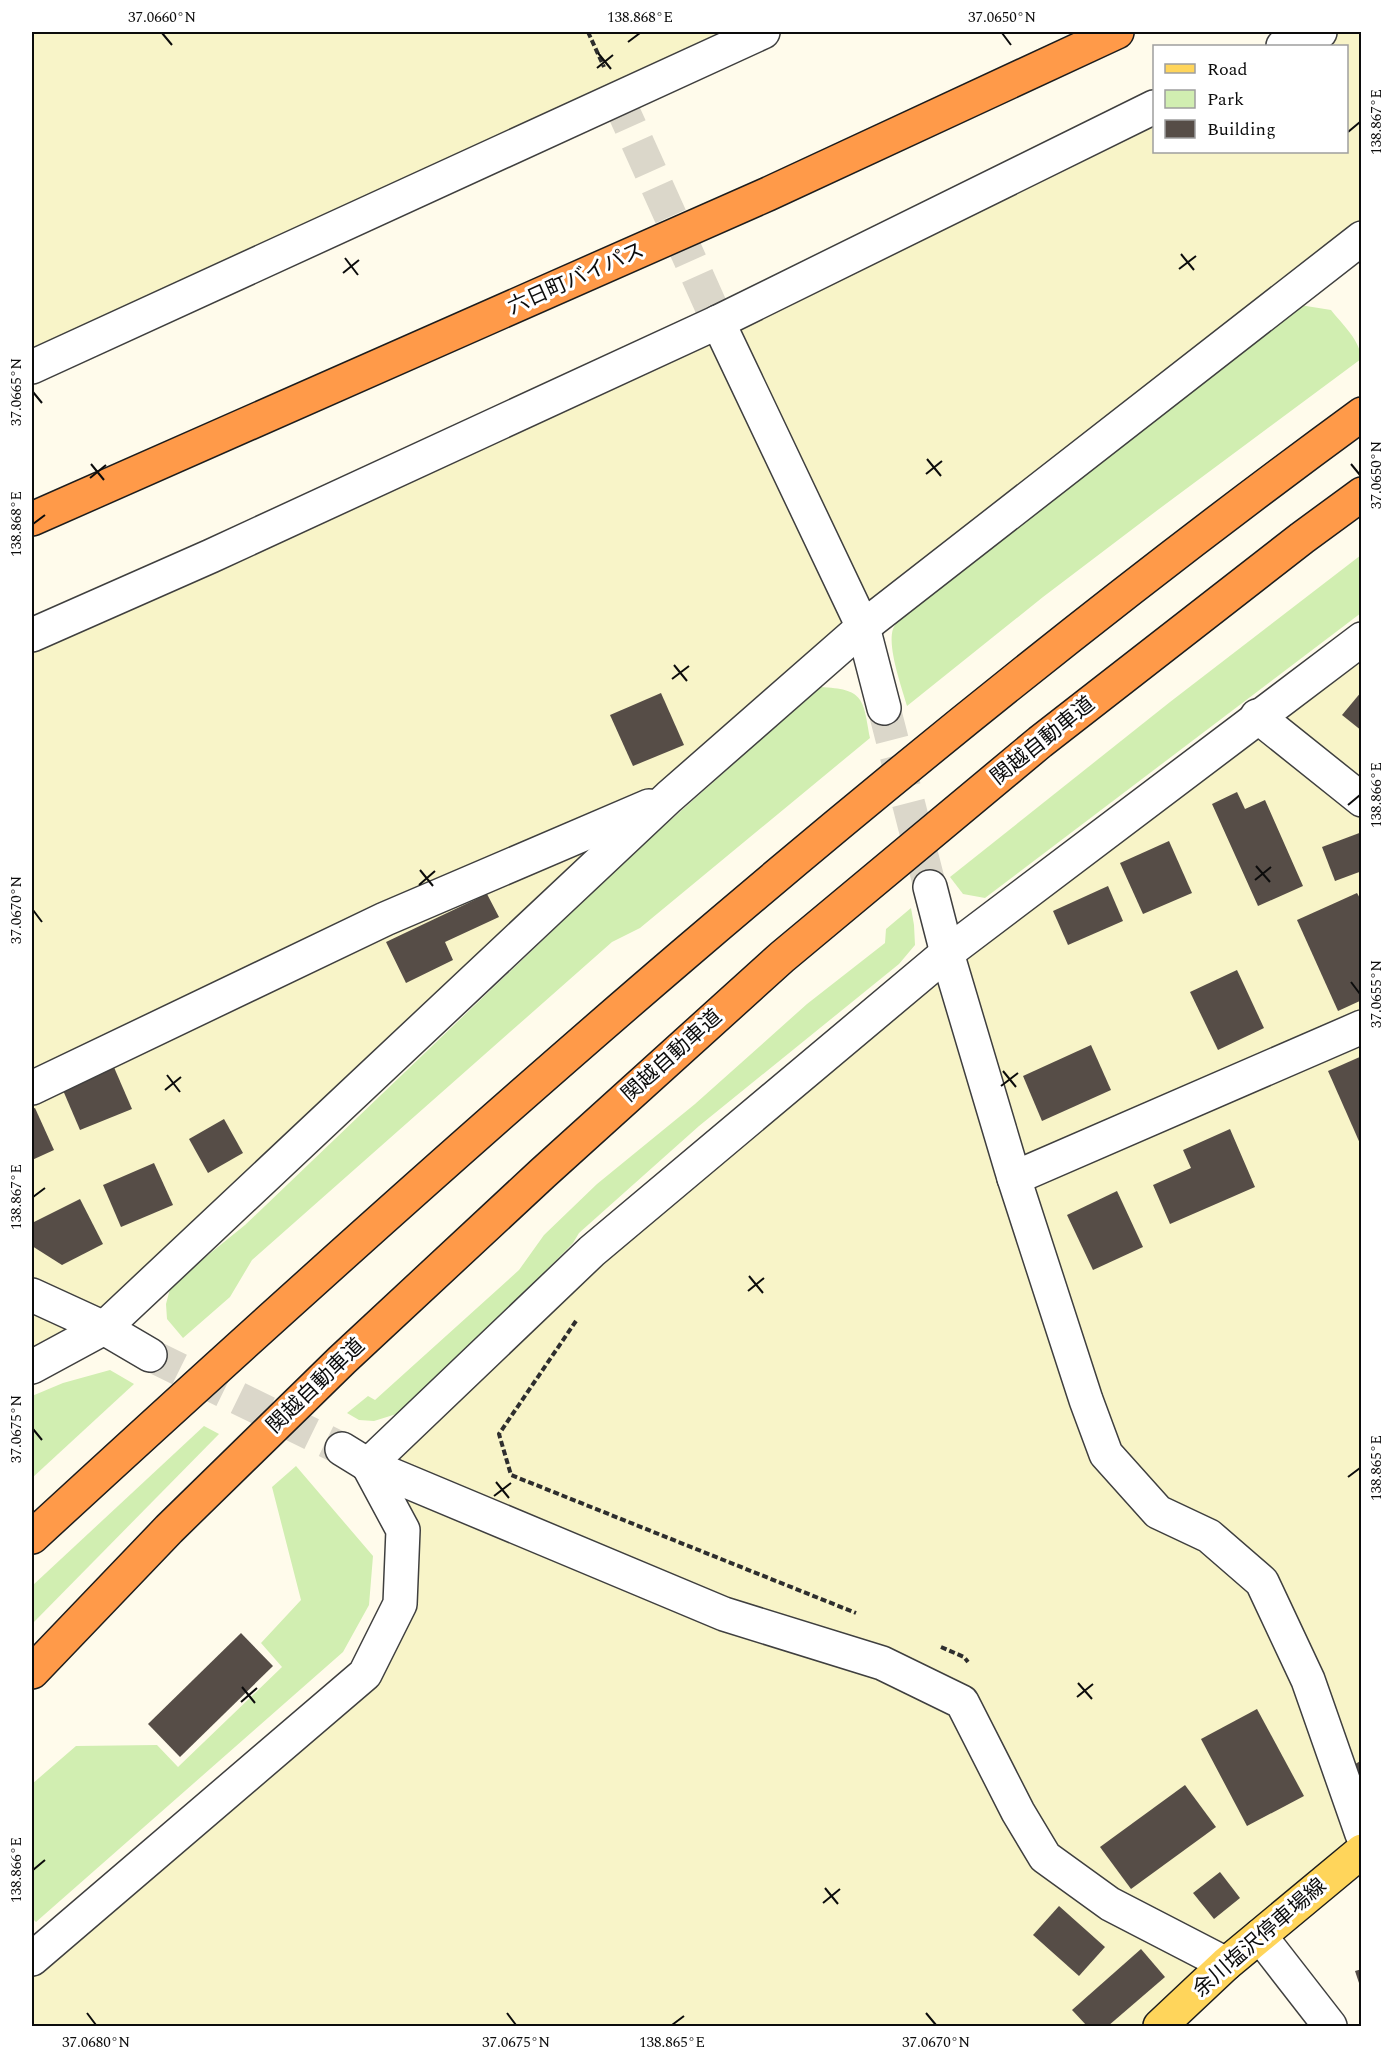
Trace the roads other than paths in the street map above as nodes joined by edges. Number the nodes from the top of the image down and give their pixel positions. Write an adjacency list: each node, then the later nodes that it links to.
1 (763, 32): 8 (street)
2 (1117, 32): 11 (highway, 六日町バイパス)
3 (1320, 32): 4 (street)
4 (1286, 45)
5 (1153, 108): 7 (street)
6 (1362, 238): 12 (street)
7 (718, 322): 12 (street); 13 (street)
8 (32, 367)
9 (1362, 414): 29 (highway)
10 (1362, 494): 30 (highway, 関越自動車道)
11 (32, 519)
12 (863, 627): 15 (street); 17 (street)
13 (32, 635)
14 (1362, 639): 16 (street)
15 (884, 708)
16 (1257, 716): 18 (street); 20 (street)
17 (669, 797): 22 (street); 25 (street)
18 (1362, 800)
19 (930, 886): 20 (street)
20 (947, 952): 23 (street); 28 (street)
21 (1362, 1027): 23 (street)
22 (32, 1088)
23 (1014, 1178): 31 (street)
24 (32, 1295): 25 (street)
25 (104, 1328): 26 (street); 27 (street)
26 (150, 1355)
27 (32, 1367)
28 (355, 1457): 34 (street); 35 (street)
29 (32, 1537)
30 (32, 1672)
31 (1362, 1834)
32 (1362, 1851): 33 (main road, 余川塩沢停車場線)
33 (1260, 1936): 35 (main road, 余川塩沢停車場線); 37 (street)
34 (32, 1959)
35 (1226, 1964): 36 (main road, 余川塩沢停車場線)
36 (1160, 2026)
37 (1330, 2026)

